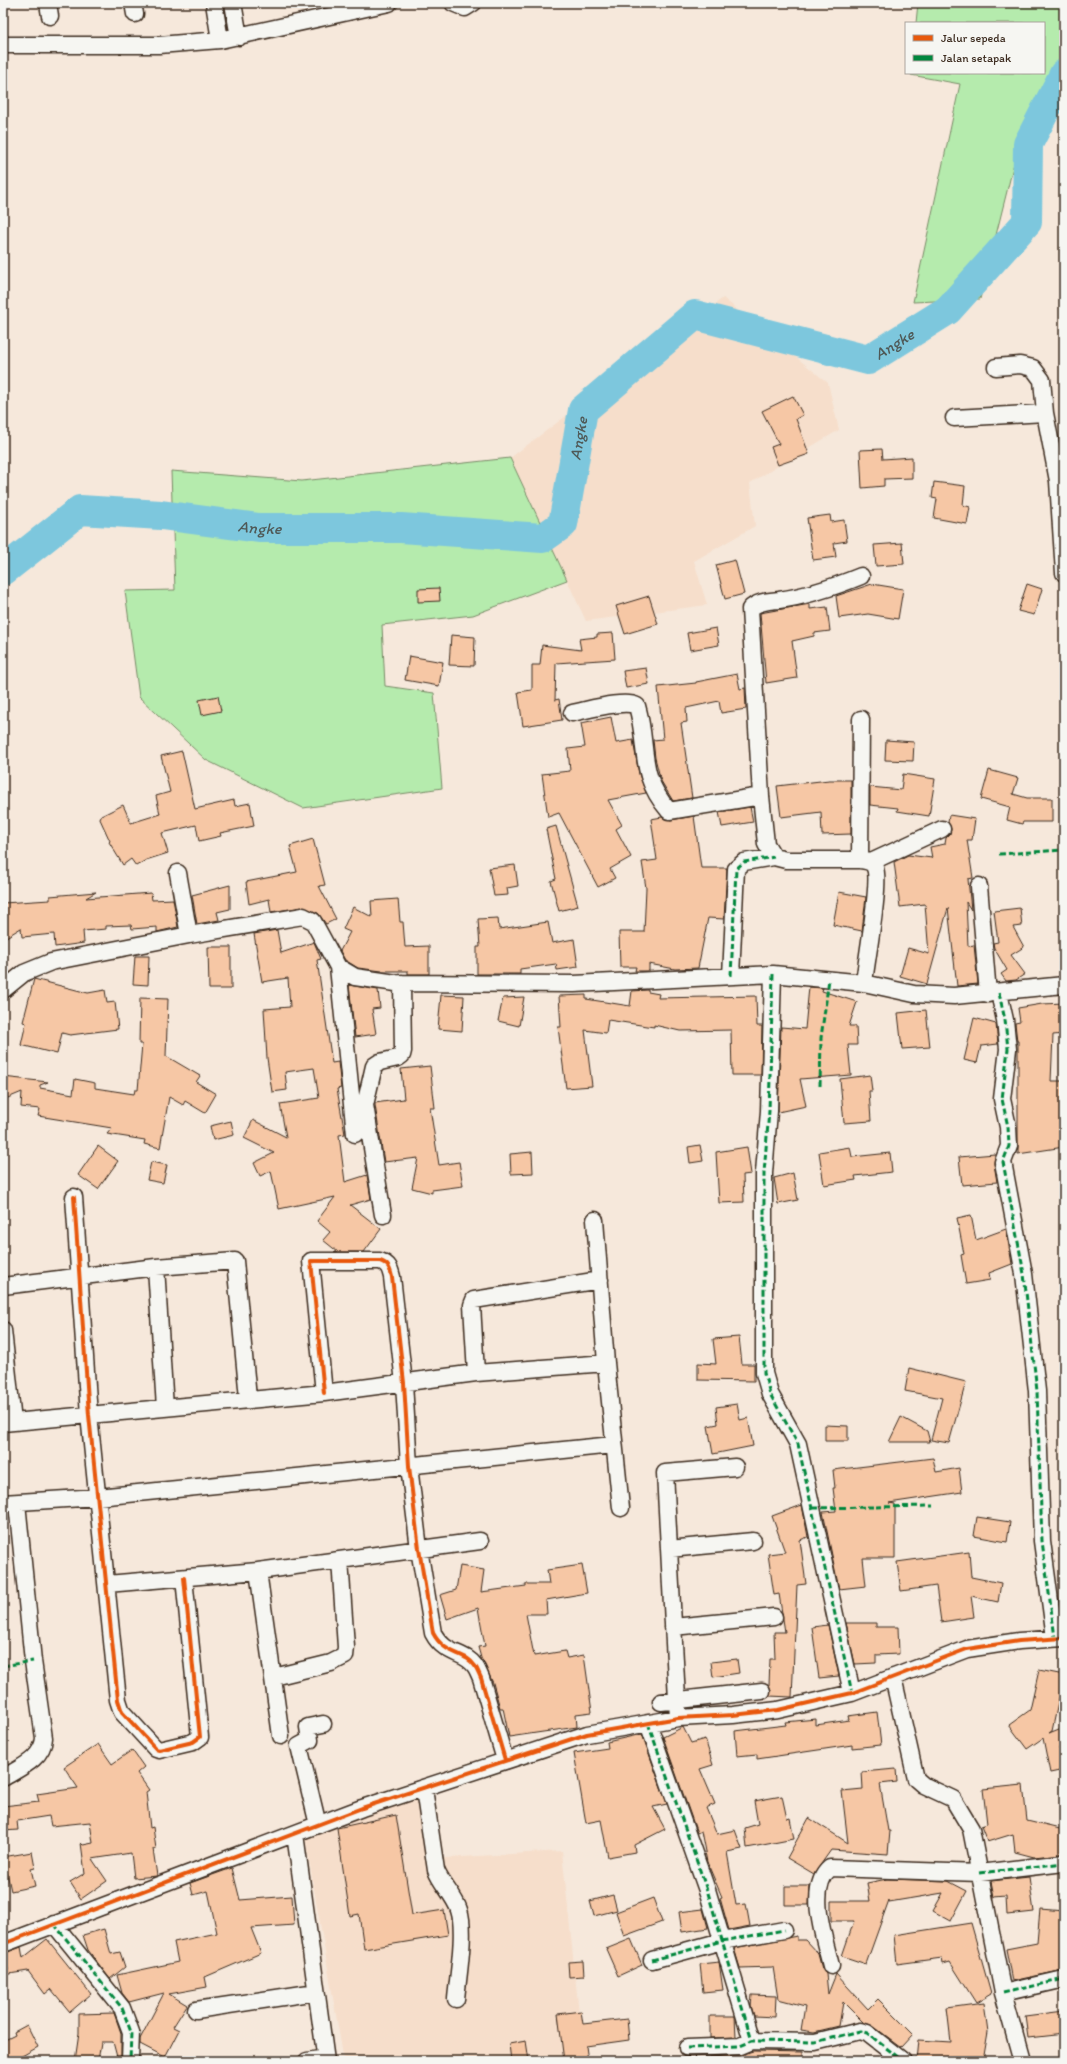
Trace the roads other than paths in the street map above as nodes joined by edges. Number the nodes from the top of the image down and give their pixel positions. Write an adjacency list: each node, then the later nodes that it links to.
1 (214, 3): 7 (street)
2 (233, 3): 6 (street)
3 (389, 3): 6 (street)
4 (453, 3): 5 (street)
5 (473, 3)
6 (240, 37): 7 (street)
7 (220, 40): 8 (street)
8 (3, 45)
9 (996, 367): 10 (street)
10 (1045, 413): 11 (street); 12 (street)
11 (954, 418)
12 (1061, 481): 13 (street)
13 (1063, 550): 14 (street)
14 (1064, 573)
15 (861, 576): 18 (street)
16 (572, 713): 18 (street)
17 (860, 719): 21 (street)
18 (761, 796): 20 (street)
19 (942, 829): 21 (street)
20 (774, 857): 21 (street); 27 (street)
21 (865, 861): 29 (street)
22 (178, 873): 24 (street)
23 (979, 886): 32 (street)
24 (189, 935): 25 (street); 31 (street)
25 (338, 967): 28 (street); 33 (street)
26 (773, 974): 27 (street); 29 (street); 70 (street)
27 (731, 976): 28 (street)
28 (402, 983): 35 (street)
29 (864, 983): 32 (street)
30 (1064, 985): 32 (street)
31 (3, 990)
32 (993, 993): 66 (street)
33 (356, 1134)
34 (74, 1197): 38 (street)
35 (383, 1215)
36 (594, 1220): 39 (street)
37 (156, 1267): 38 (street); 46 (street); 47 (street)
38 (79, 1276): 40 (street); 48 (street)
39 (600, 1280): 42 (street); 43 (street)
40 (3, 1286)
41 (3, 1330): 49 (street)
42 (606, 1363): 43 (street); 50 (street)
43 (476, 1373): 44 (street)
44 (404, 1383): 45 (street); 45 (street); 51 (street)
45 (324, 1393): 46 (street)
46 (248, 1398): 47 (street)
47 (165, 1408): 48 (street)
48 (89, 1415): 49 (street); 53 (street)
49 (8, 1423)
50 (614, 1446): 51 (street); 55 (street)
51 (410, 1466): 53 (street); 59 (street)
52 (735, 1467): 58 (street)
53 (98, 1497): 54 (street); 63 (street)
54 (10, 1503): 78 (street)
55 (620, 1508)
56 (480, 1541): 59 (street)
57 (753, 1541): 58 (street)
58 (669, 1549): 65 (street)
59 (419, 1550): 60 (street); 77 (street)
60 (340, 1560): 61 (street); 67 (street)
61 (258, 1571): 62 (street); 67 (street)
62 (184, 1578): 63 (street); 63 (street)
63 (107, 1584)
64 (774, 1617): 65 (street)
65 (673, 1627): 71 (street)
66 (1059, 1638): 68 (street)
67 (274, 1677): 76 (street)
68 (893, 1677): 70 (street); 83 (street)
69 (762, 1691): 71 (street)
70 (852, 1692): 73 (street)
71 (677, 1700): 72 (street); 73 (street)
72 (661, 1702)
73 (678, 1718): 74 (street)
74 (648, 1723): 77 (street); 86 (street)
75 (323, 1724): 80 (street)
76 (281, 1736)
77 (505, 1760): 79 (street)
78 (3, 1778)
79 (424, 1789): 80 (street); 93 (street)
80 (318, 1825): 81 (street)
81 (295, 1834): 84 (street); 91 (street)
82 (1064, 1863): 83 (street)
83 (980, 1873): 89 (street); 92 (street)
84 (54, 1924): 87 (street); 98 (street)
85 (784, 1930): 86 (street)
86 (722, 1941): 88 (street); 95 (street)
87 (3, 1944)
88 (652, 1960)
89 (831, 1966)
90 (1064, 1979): 92 (street)
91 (316, 1992): 94 (street); 97 (street)
92 (1003, 1993): 101 (street)
93 (456, 1999)
94 (196, 2010)
95 (752, 2041): 96 (street); 100 (street)
96 (687, 2048)
97 (326, 2060): 99 (street)
98 (130, 2061)
99 (307, 2061)
100 (903, 2061)
101 (1022, 2061)

